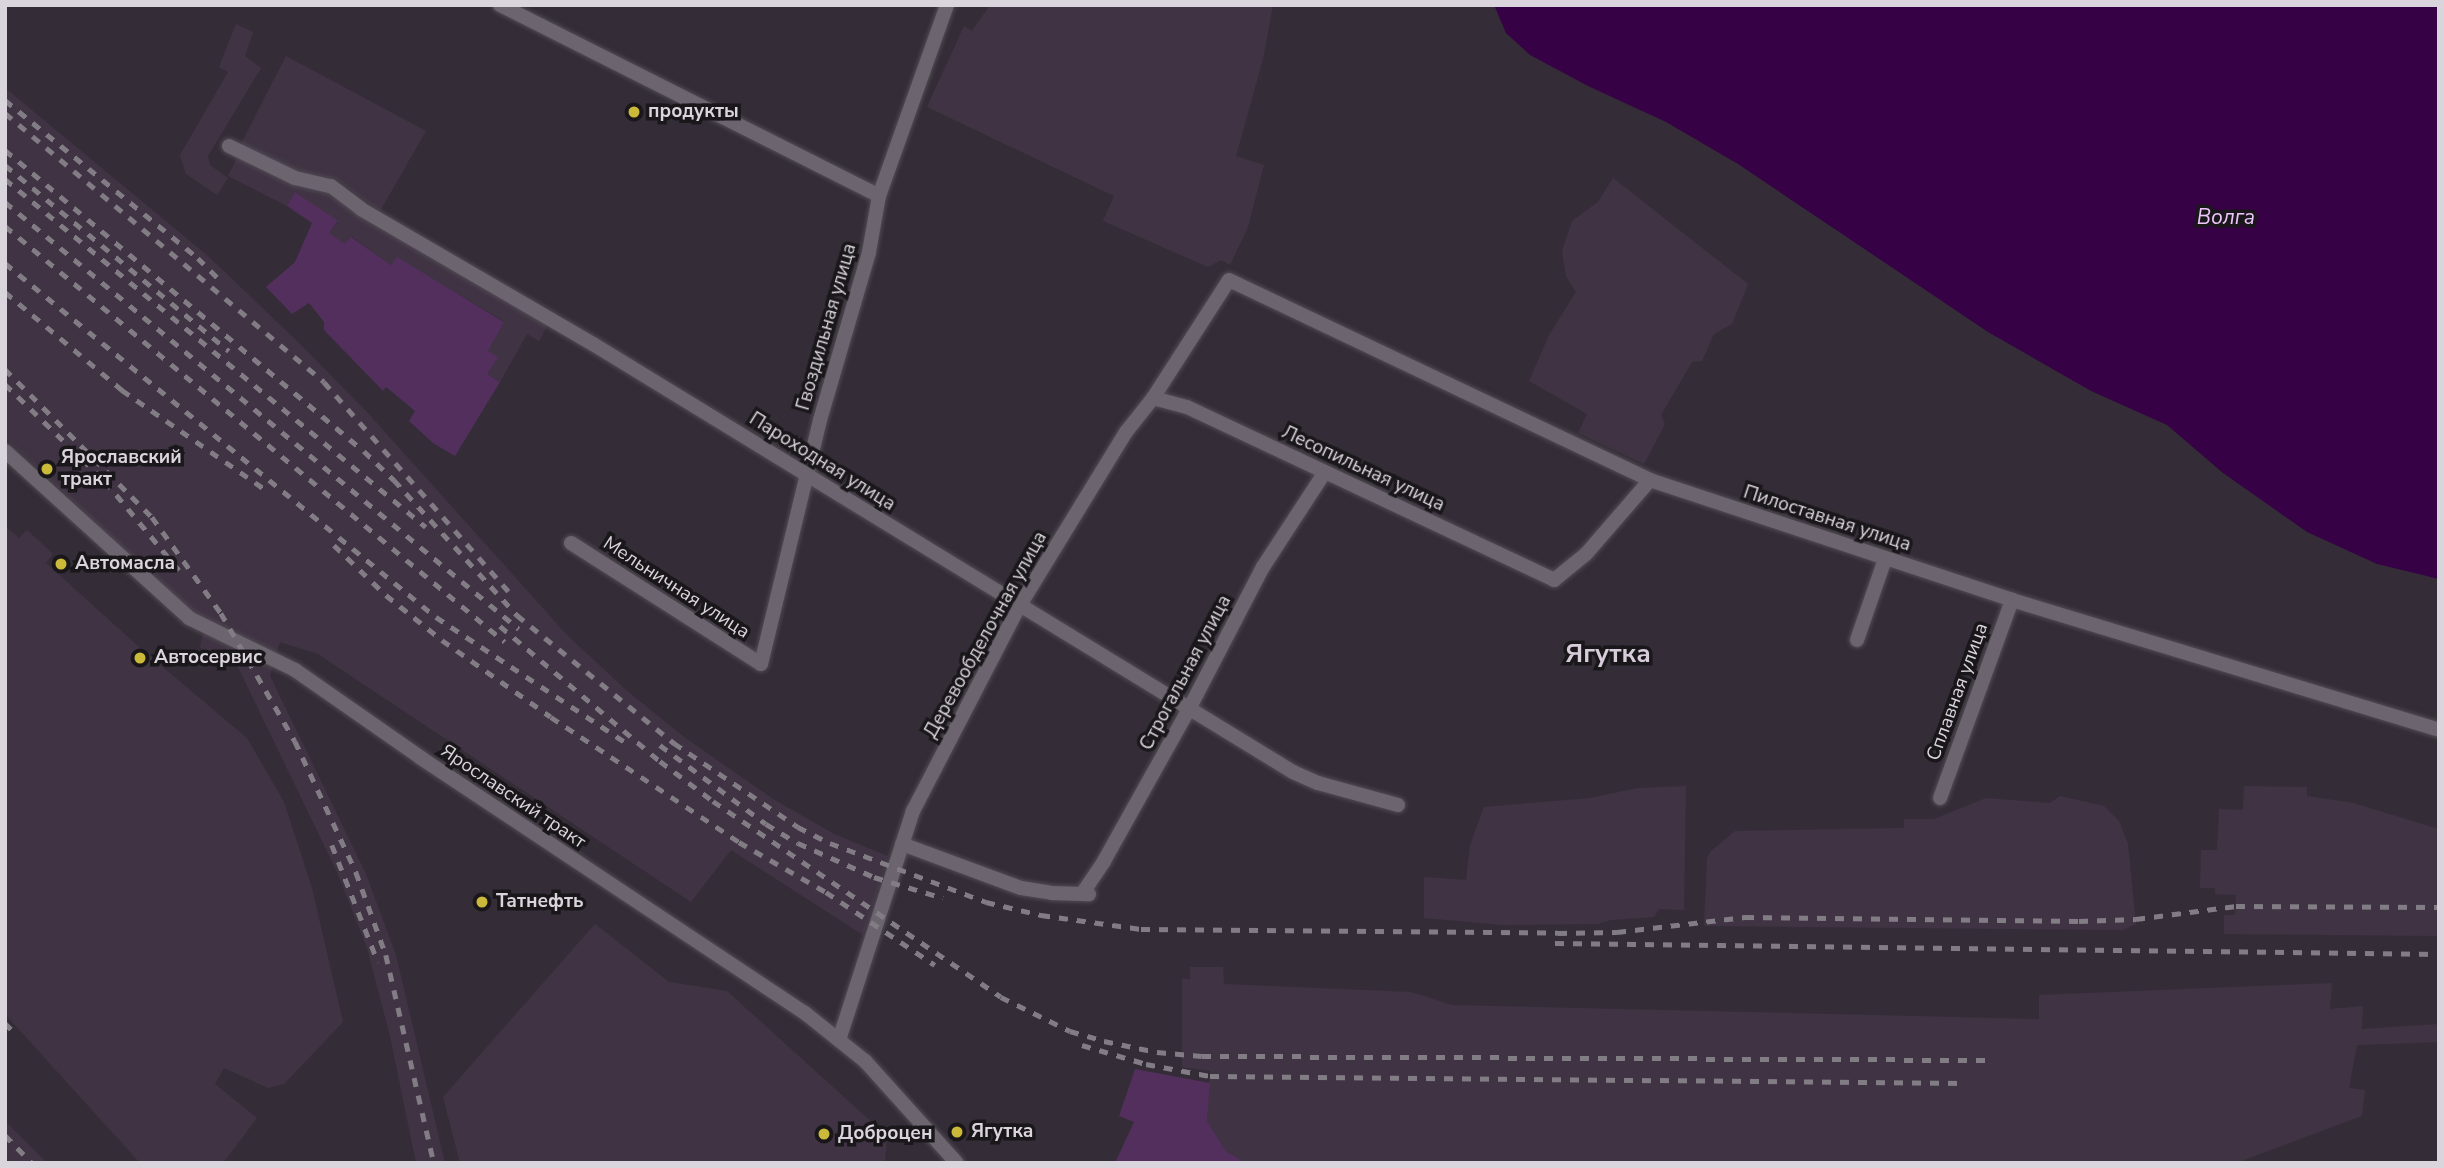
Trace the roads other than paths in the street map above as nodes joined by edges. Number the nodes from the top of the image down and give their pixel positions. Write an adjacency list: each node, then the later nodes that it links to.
1 (500, 5): 4 (street)
2 (947, 5): 4 (street, Гвоздильная улица)
3 (229, 146): 9 (street, Пароходная улица)
4 (878, 196): 9 (street, Гвоздильная улица)
5 (1229, 280): 6 (street, Деревообделочная улица); 10 (street, Пилоставная улица)
6 (1153, 398): 8 (street, Лесопильная улица); 14 (street, Деревообделочная улица)
7 (5, 451): 22 (street, Ярославский тракт)
8 (1325, 472): 10 (street, Лесопильная улица); 17 (street, Строгальная улица)
9 (806, 475): 14 (street, Пароходная улица); 16 (street, Гвоздильная улица)
10 (1650, 480): 12 (street, Пилоставная улица)
11 (571, 543): 16 (street, Мельничная улица)
12 (1885, 559): 13 (street, Пилоставная улица); 15 (street)
13 (2012, 600): 18 (street, Пилоставная улица); 19 (street, Сплавная улица)
14 (1020, 605): 17 (street, Пароходная улица); 21 (street, Деревообделочная улица)
15 (1857, 640)
16 (761, 664)
17 (1189, 709): 20 (street, Пароходная улица); 21 (street, Строгальная улица)
18 (2439, 730)
19 (1940, 798)
20 (1398, 805)
21 (902, 844): 22 (street, Деревообделочная улица)
22 (839, 1040): 23 (street, Ярославский тракт)
23 (957, 1163)

